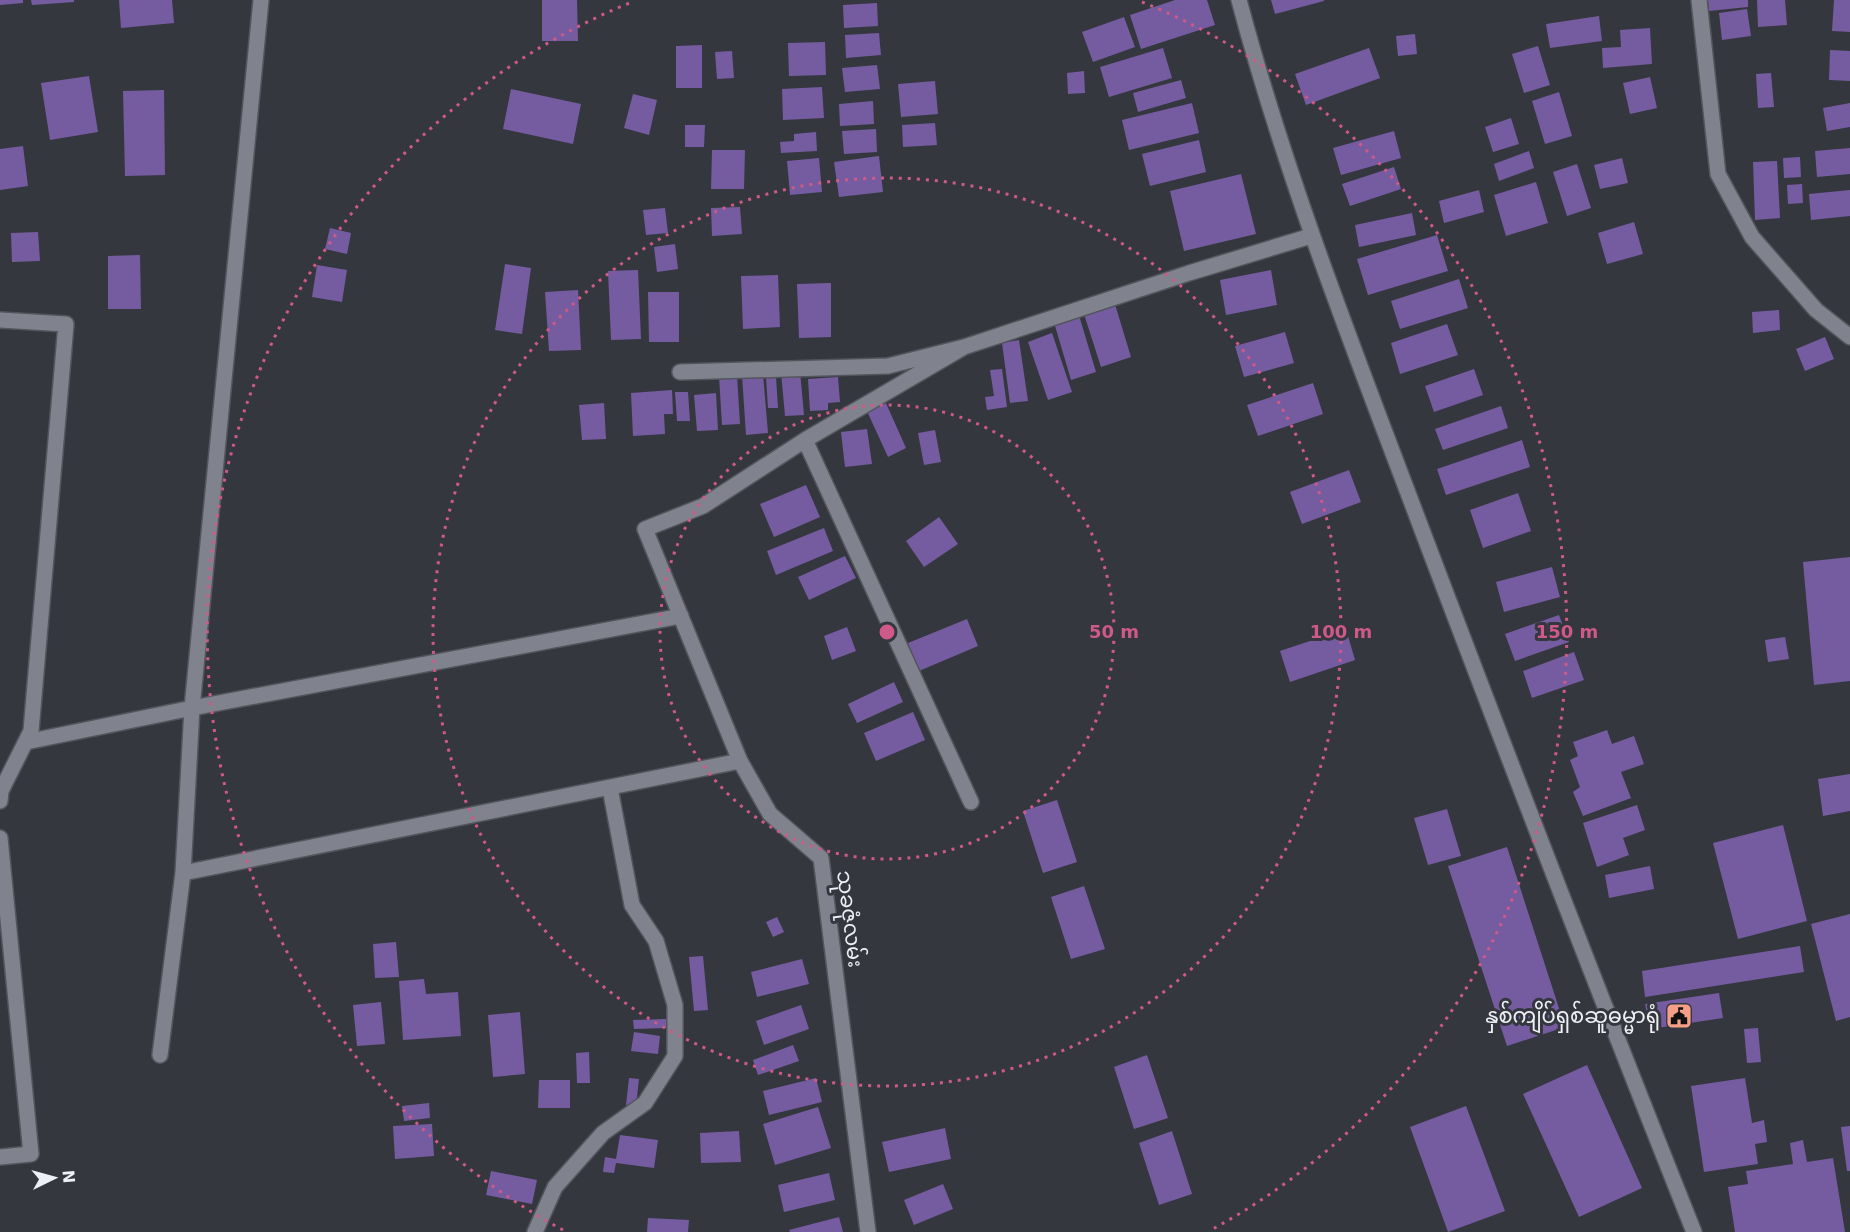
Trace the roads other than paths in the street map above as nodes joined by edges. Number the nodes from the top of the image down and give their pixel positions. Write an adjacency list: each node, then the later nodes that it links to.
1 (261, 0): 11 (street)
2 (1239, 0): 4 (street)
3 (1699, 0): 6 (street)
4 (1311, 236): 7 (street); 23 (street)
5 (0, 320): 12 (street)
6 (1850, 337)
7 (964, 347): 8 (street); 9 (street)
8 (680, 372)
9 (806, 440): 10 (street, သုခဇုံလမ်း); 16 (street)
10 (681, 616): 11 (street); 13 (street, သုခဇုံလမ်း)
11 (192, 708): 12 (street); 18 (street)
12 (26, 742): 15 (street)
13 (740, 761): 14 (street); 22 (street, သုခဇုံလမ်း)
14 (610, 788): 18 (street); 21 (street)
15 (0, 794)
16 (971, 802)
17 (0, 838): 20 (street)
18 (183, 873): 19 (street)
19 (160, 1055)
20 (0, 1157)
21 (536, 1232)
22 (868, 1232)
23 (1694, 1232)

